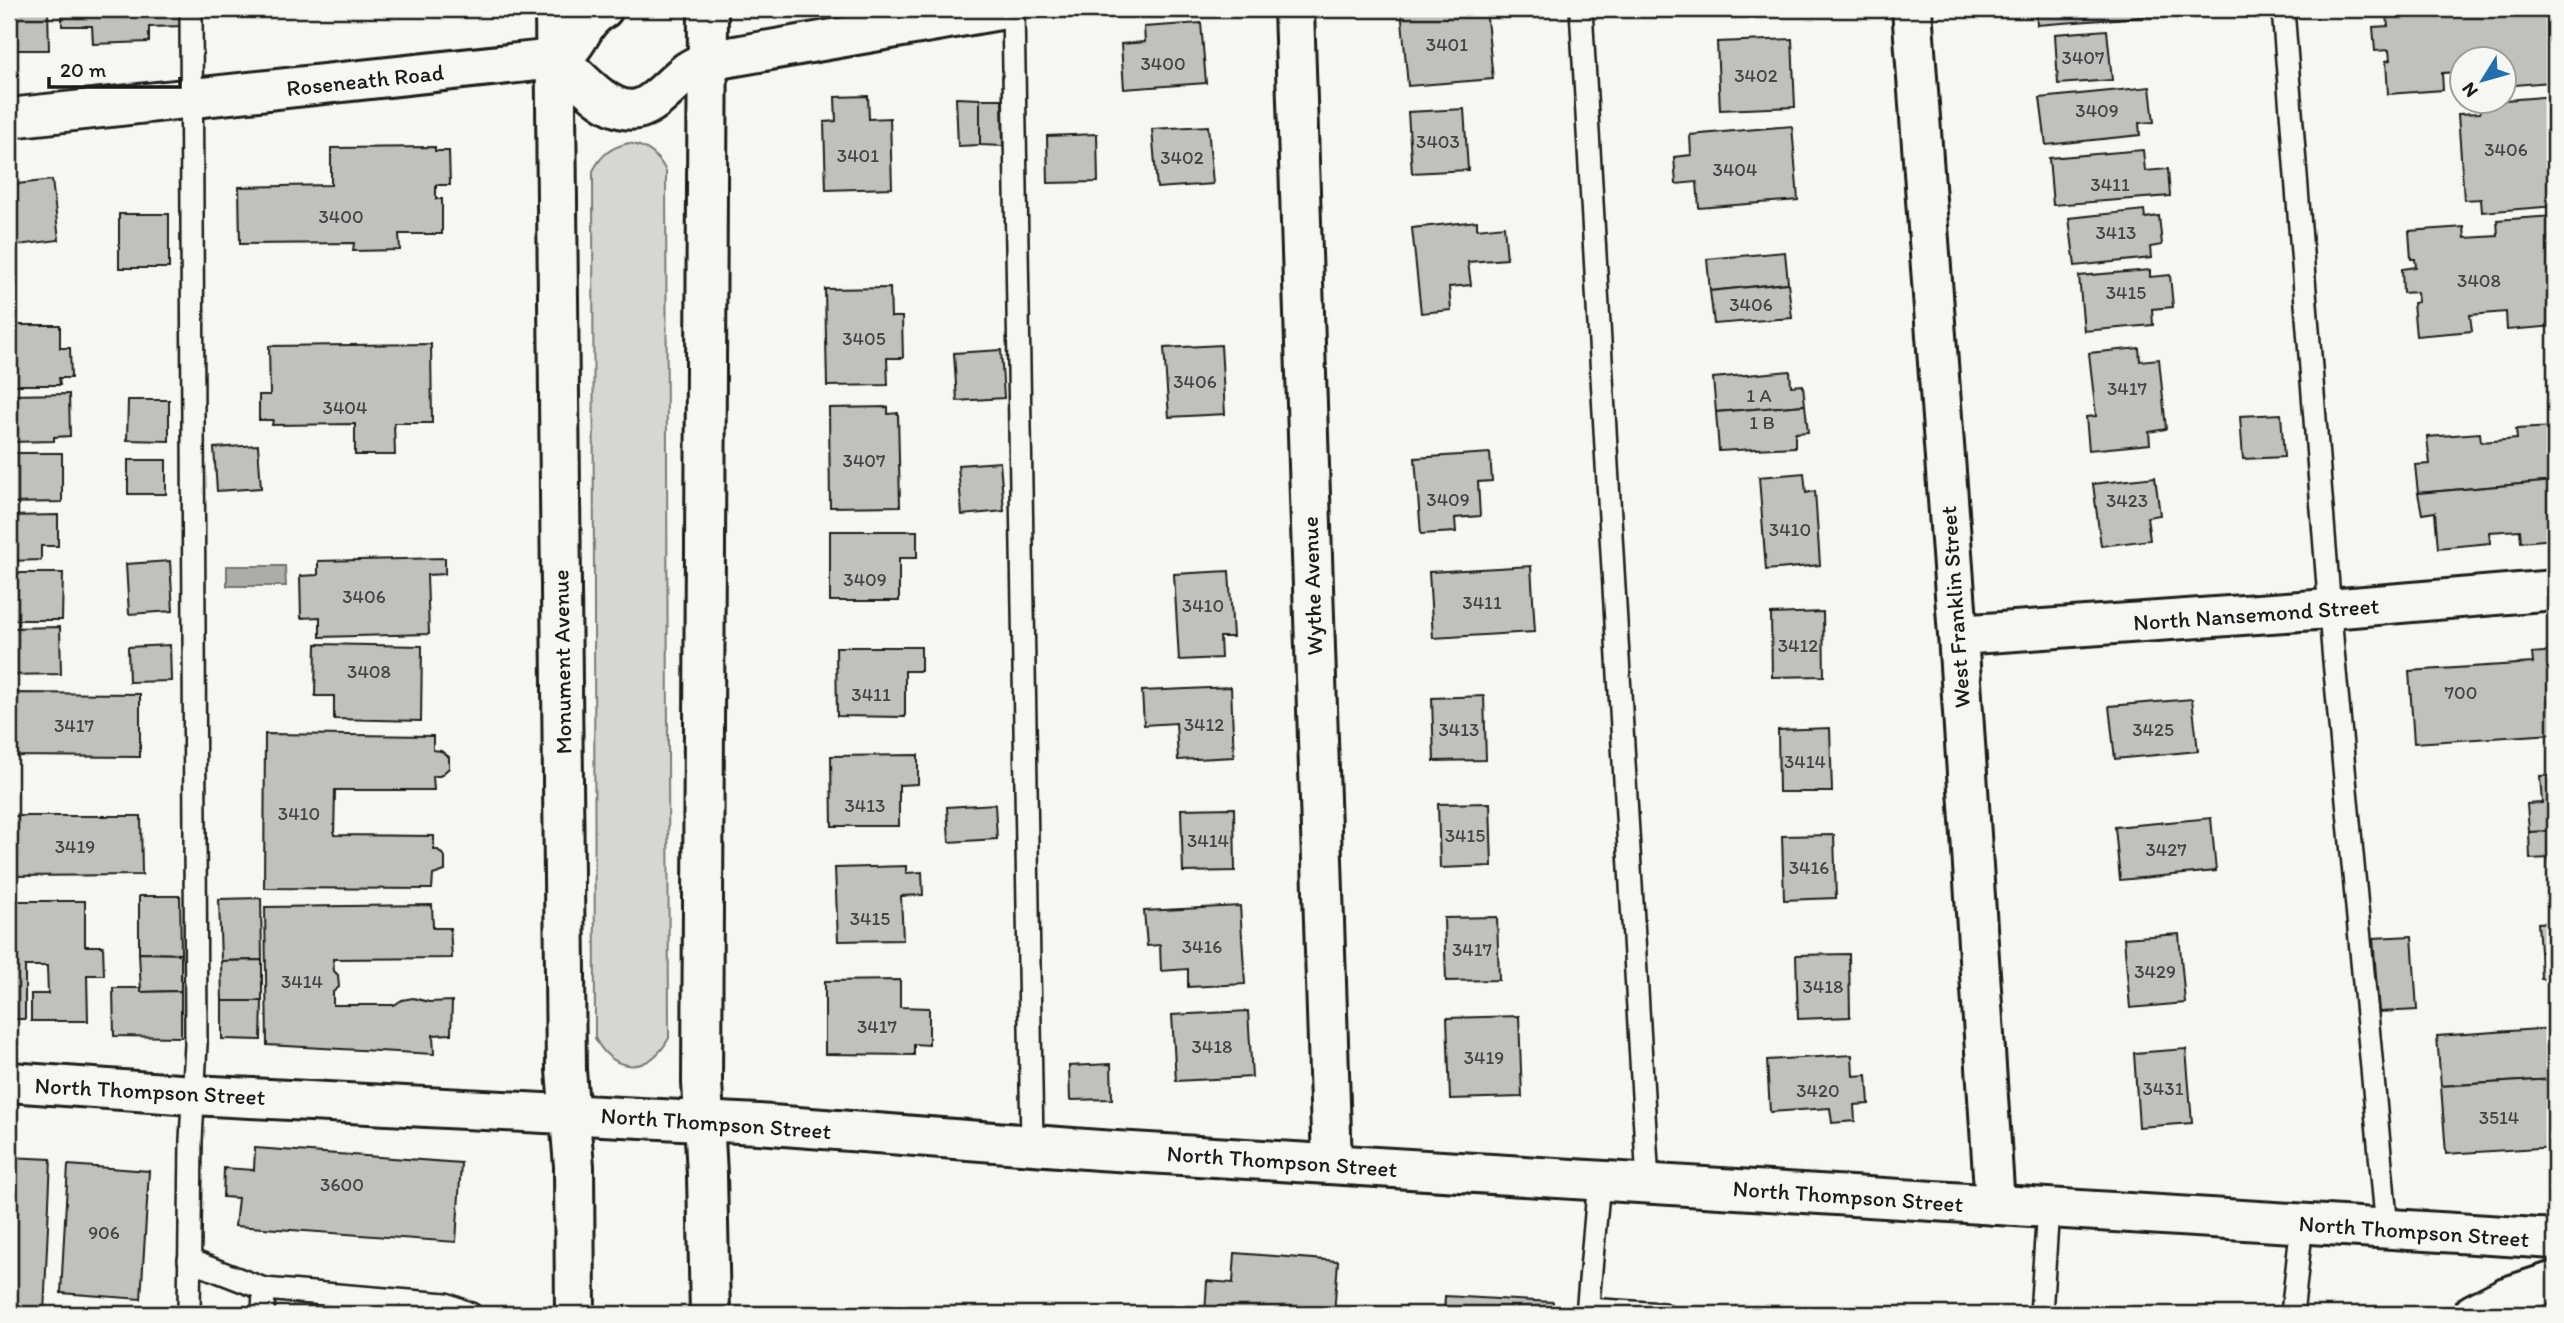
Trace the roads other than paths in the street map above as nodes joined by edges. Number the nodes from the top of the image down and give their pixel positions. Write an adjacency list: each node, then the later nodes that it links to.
1 (191, 9): 13 (lane)
2 (555, 9): 11 (main road, Monument Avenue)
3 (604, 9): 11 (main road)
4 (708, 9): 12 (main road)
5 (1005, 9): 12 (main road)
6 (1013, 9): 22 (lane)
7 (1294, 9): 23 (main road, Wythe Avenue)
8 (1581, 9): 25 (lane)
9 (1912, 9): 17 (main road, West Franklin Street)
10 (2283, 9): 16 (lane)
11 (555, 60): 12 (main road); 13 (main road, Roseneath Road); 20 (main road, Monument Avenue)
12 (707, 61): 21 (main road)
13 (190, 100): 14 (main road, Roseneath Road); 19 (lane)
14 (9, 118)
15 (2555, 590): 16 (main road, North Nansemond Street)
16 (2329, 609): 17 (main road, North Nansemond Street); 29 (lane)
17 (1958, 635): 26 (main road, West Franklin Street)
18 (9, 1082): 19 (main road, North Thompson Street)
19 (193, 1095): 20 (main road, North Thompson Street); 31 (lane)
20 (570, 1114): 21 (main road, North Thompson Street); 38 (main road, Monument Avenue)
21 (704, 1121): 22 (main road, North Thompson Street); 39 (main road)
22 (1032, 1145): 23 (main road, North Thompson Street)
23 (1332, 1164): 24 (main road, North Thompson Street)
24 (1599, 1181): 25 (main road, North Thompson Street); 34 (lane)
25 (1648, 1183): 26 (main road, North Thompson Street)
26 (1995, 1205): 27 (main road, North Thompson Street)
27 (2048, 1208): 28 (main road, North Thompson Street); 41 (lane)
28 (2302, 1223): 29 (main road, North Thompson Street); 42 (lane)
29 (2387, 1229): 30 (main road, North Thompson Street)
30 (2555, 1239)
31 (188, 1260): 33 (lane); 35 (lane)
32 (2555, 1281): 43 (main road)
33 (264, 1289): 36 (lane); 37 (lane)
34 (1587, 1312): 40 (lane)
35 (189, 1314)
36 (264, 1314)
37 (471, 1314)
38 (575, 1314)
39 (710, 1314)
40 (1663, 1314)
41 (2041, 1314)
42 (2292, 1314)
43 (2473, 1314)

